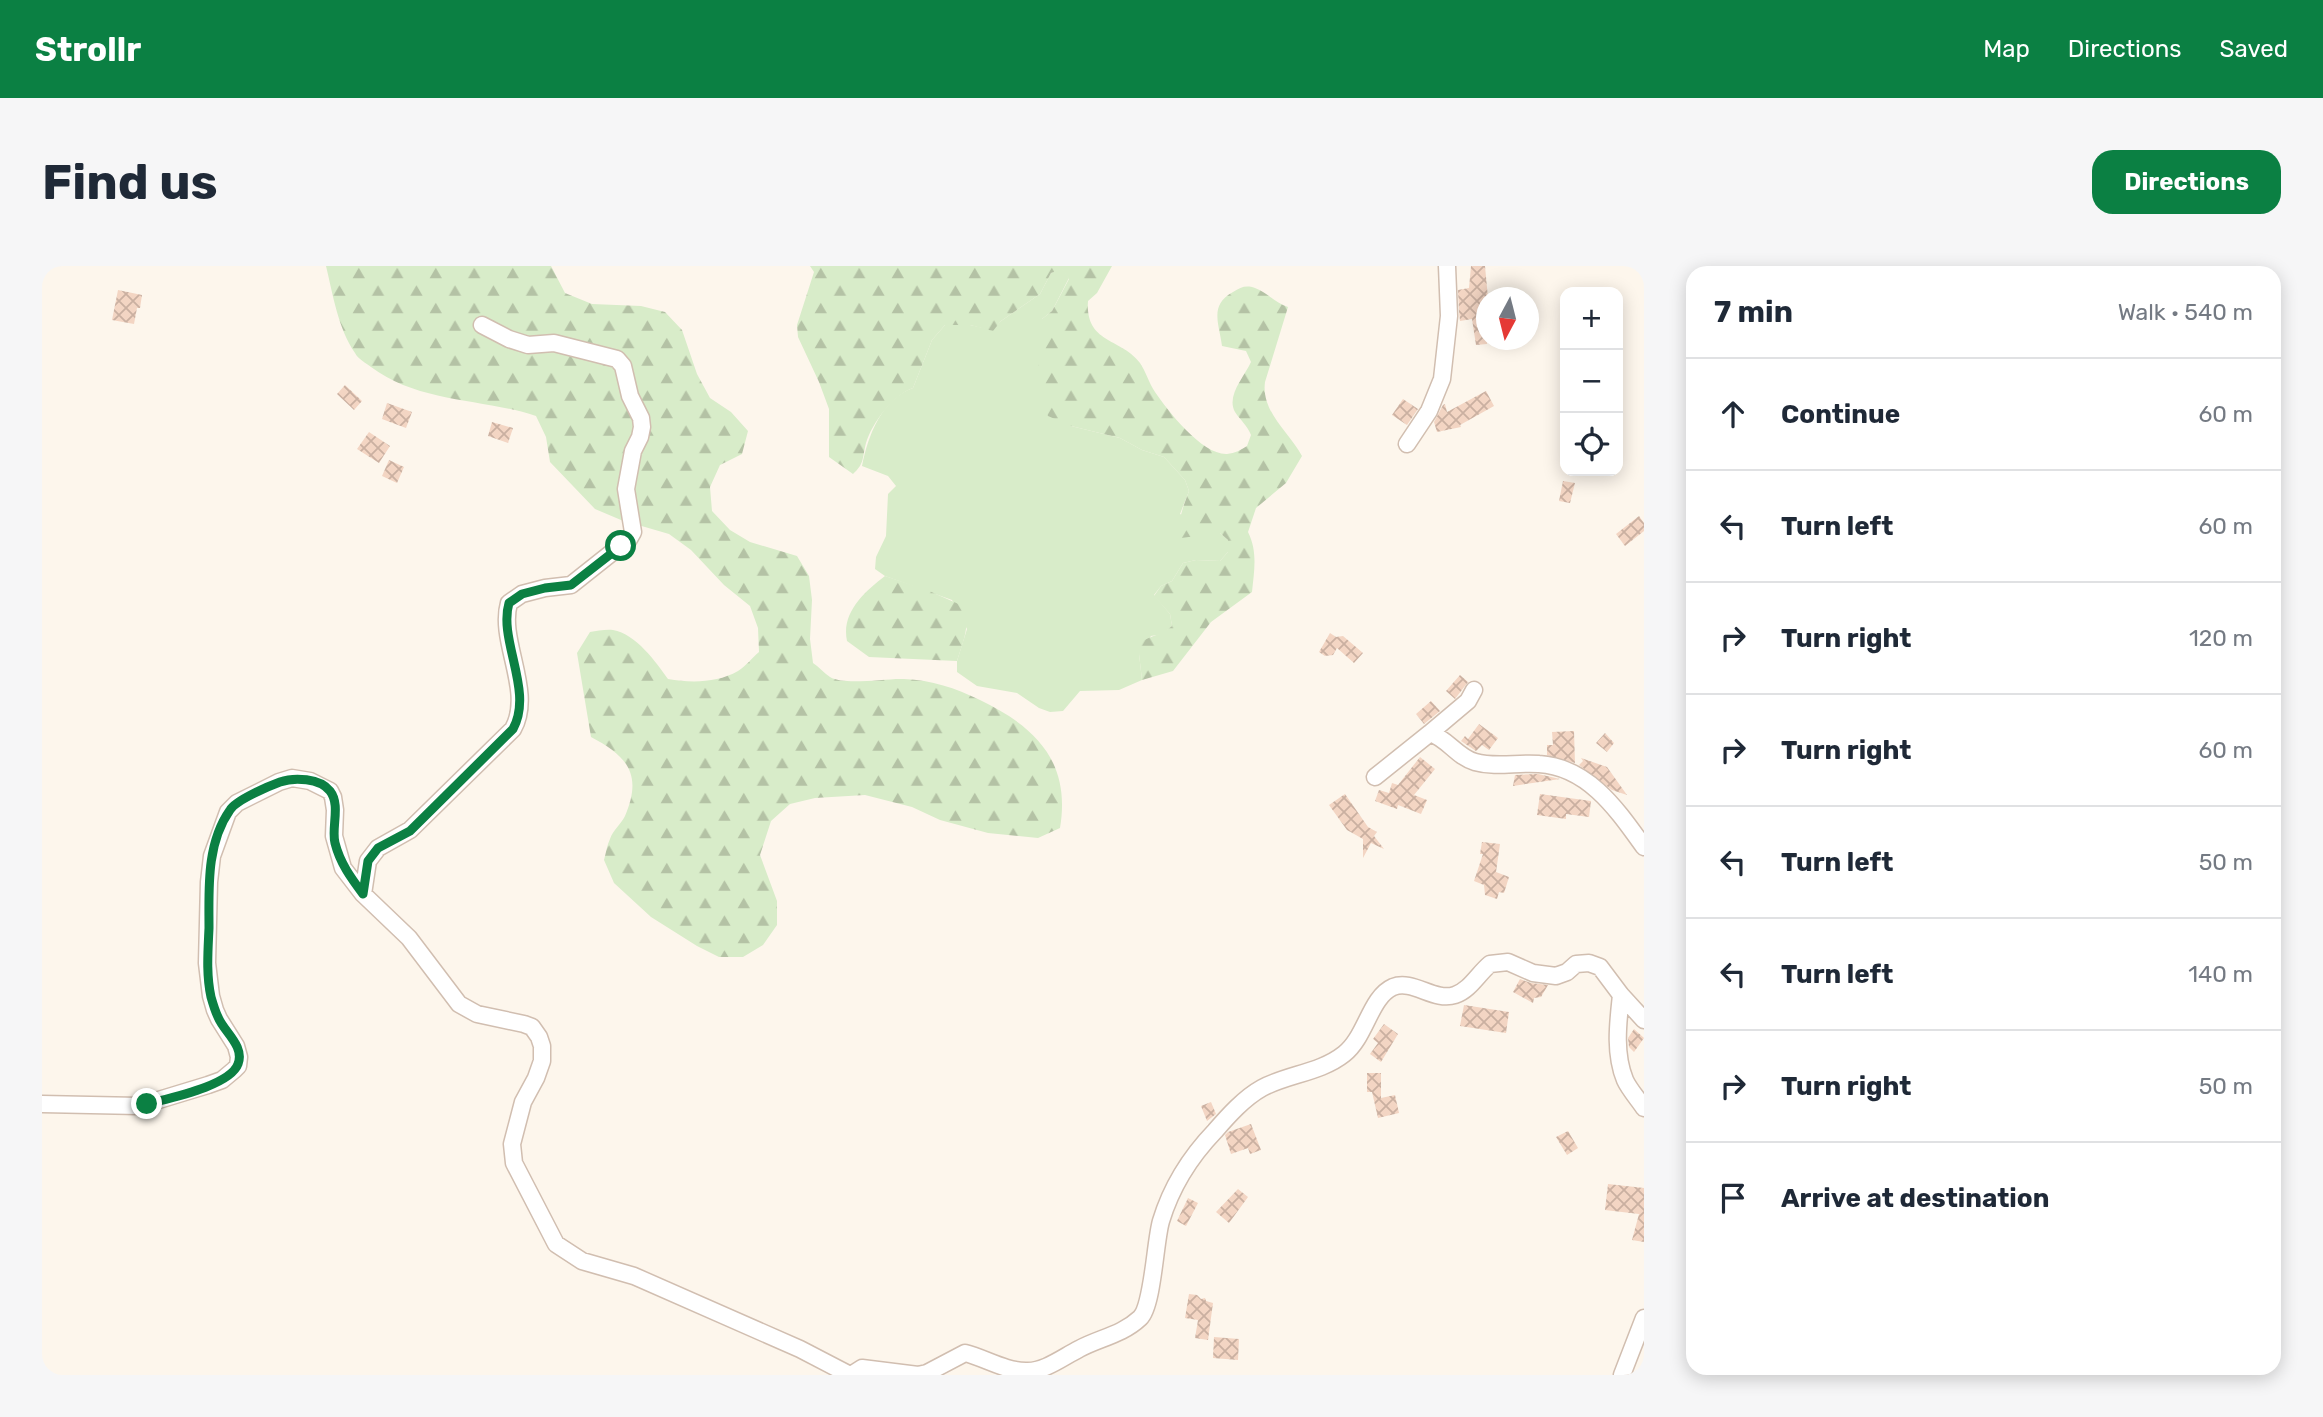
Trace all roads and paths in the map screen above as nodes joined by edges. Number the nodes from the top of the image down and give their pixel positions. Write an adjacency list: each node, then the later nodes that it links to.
1 (1447, 266): 3 (street)
2 (482, 325): 8 (street)
3 (1407, 444)
4 (1474, 690): 5 (street)
5 (1430, 733): 6 (street); 7 (street)
6 (1375, 777)
7 (1644, 848)
8 (363, 894): 11 (street); 14 (street)
9 (1621, 995): 10 (street); 12 (street); 14 (street)
10 (1644, 1020)
11 (42, 1104)
12 (1644, 1108)
13 (1644, 1318): 15 (street)
14 (850, 1375)
15 (1622, 1375)

